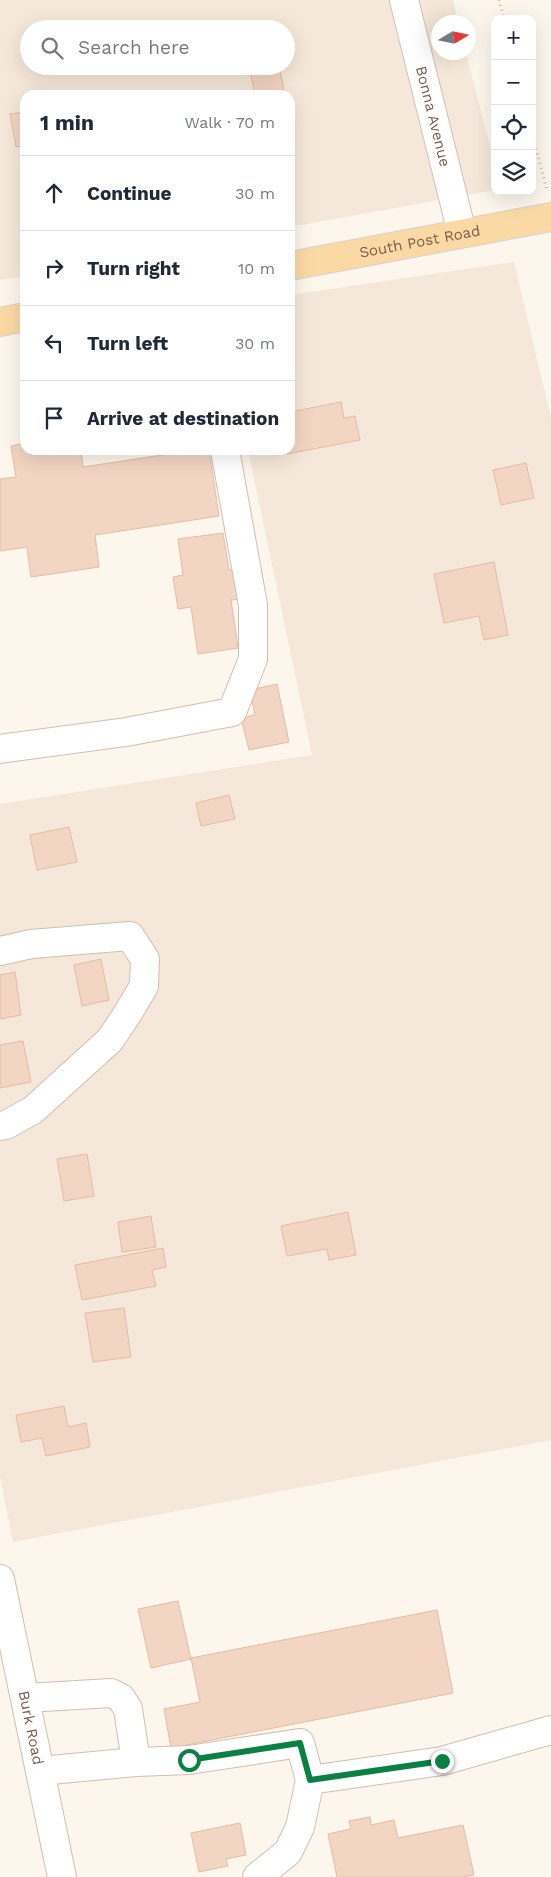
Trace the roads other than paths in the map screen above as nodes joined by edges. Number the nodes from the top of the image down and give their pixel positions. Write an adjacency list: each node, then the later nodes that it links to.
1 (404, 0): 3 (street, Bonna Avenue)
2 (550, 207): 3 (main road, South Post Road)
3 (462, 234): 4 (main road, South Post Road)
4 (295, 265)
5 (20, 318): 6 (main road)
6 (0, 322)
7 (226, 455): 8 (street)
8 (0, 749)
9 (0, 951): 10 (street)
10 (0, 1126)
11 (0, 1579): 12 (street, Burk Road)
12 (26, 1698): 14 (street); 15 (street, Burk Road)
13 (551, 1730): 16 (street)
14 (136, 1762): 15 (street); 16 (street)
15 (40, 1771): 17 (street, Burk Road)
16 (310, 1780): 18 (street)
17 (62, 1877)
18 (257, 1877)

